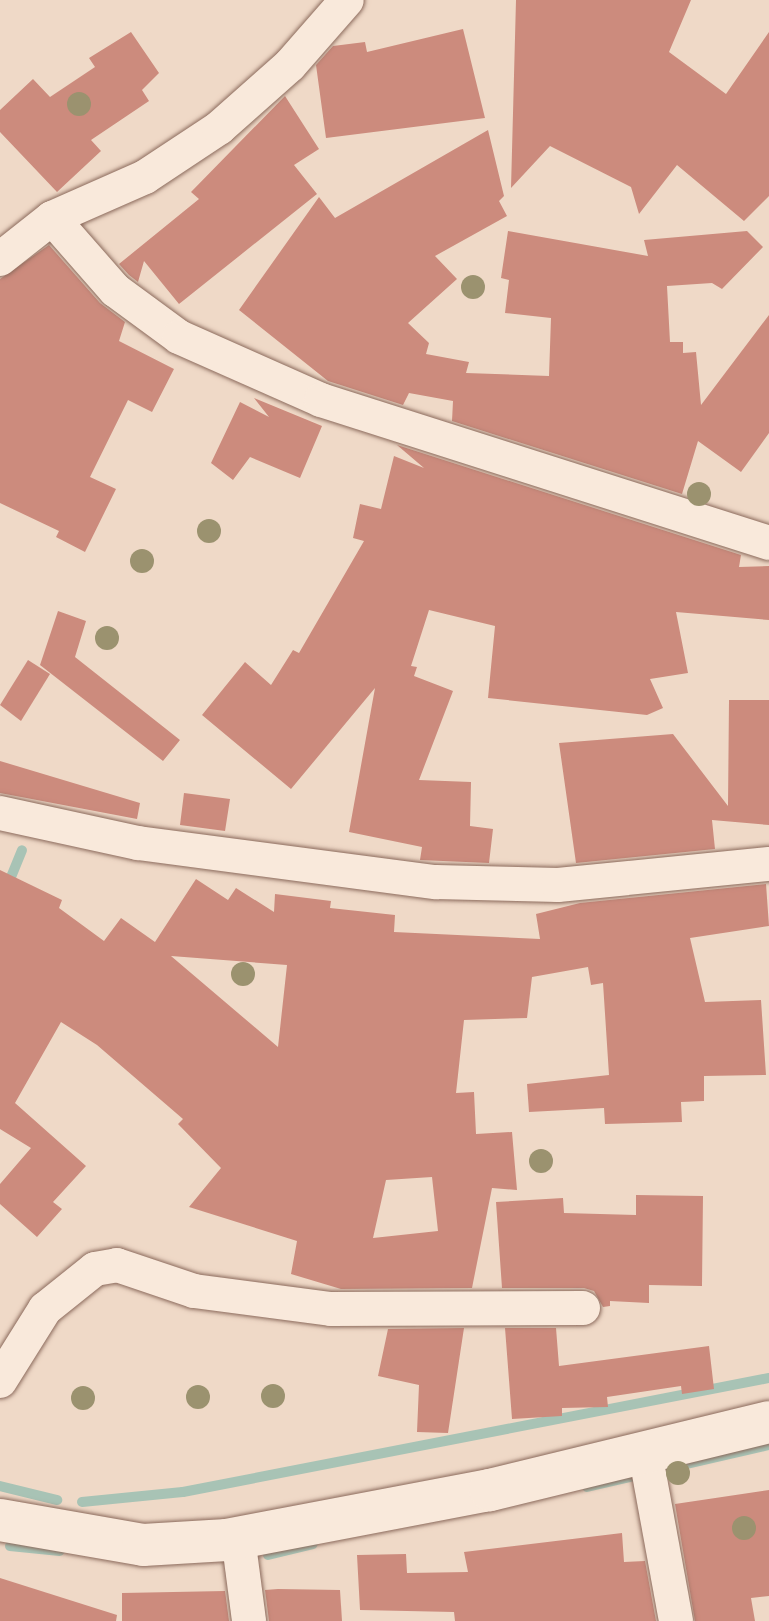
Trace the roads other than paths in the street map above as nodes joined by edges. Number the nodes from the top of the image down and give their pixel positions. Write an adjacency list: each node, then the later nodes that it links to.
1 (347, 0): 2 (street)
2 (52, 218): 3 (street); 4 (street)
3 (0, 259)
4 (769, 543)
5 (0, 813): 6 (street)
6 (769, 864)
7 (583, 1308): 8 (street)
8 (0, 1381)
9 (769, 1422): 10 (street)
10 (645, 1452): 12 (street); 14 (street)
11 (0, 1520): 12 (street)
12 (238, 1537): 13 (street)
13 (249, 1621)
14 (676, 1621)

